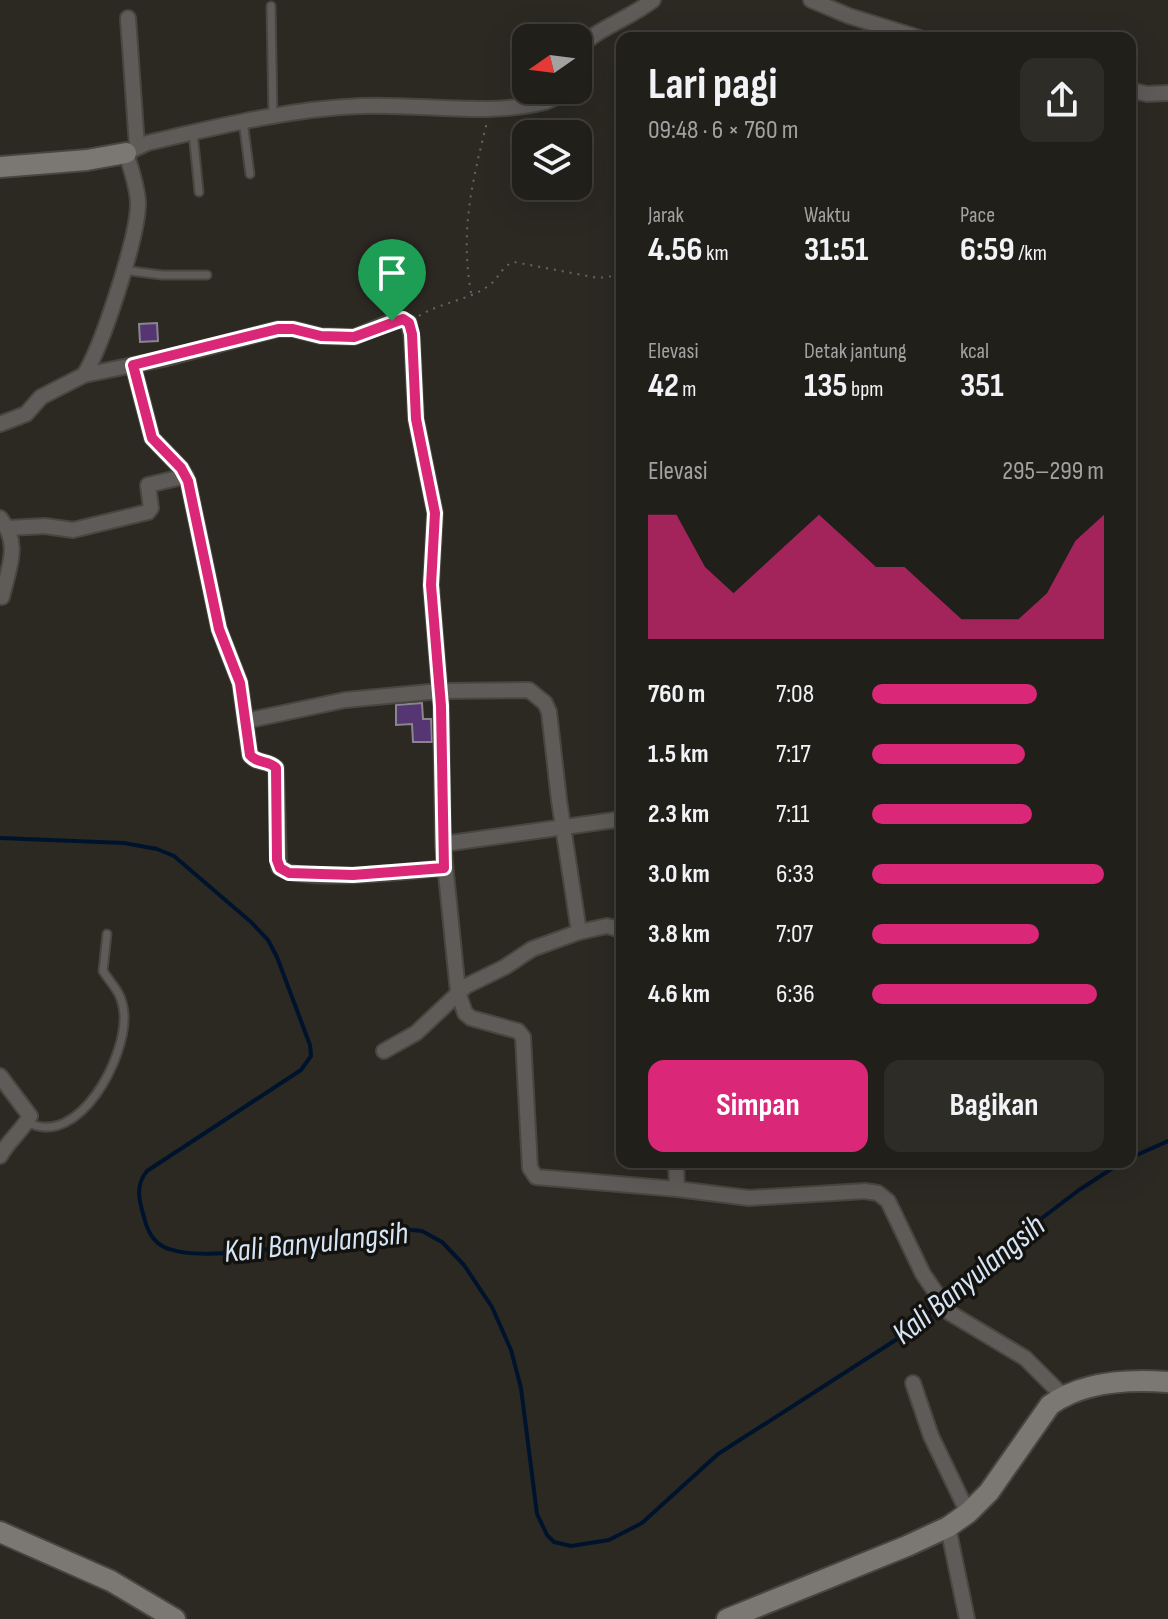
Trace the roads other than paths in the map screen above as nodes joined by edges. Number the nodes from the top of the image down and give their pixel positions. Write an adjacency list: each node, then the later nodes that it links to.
1 (653, 0): 6 (street)
2 (811, 0): 5 (street)
3 (271, 6): 10 (lane)
4 (128, 18): 13 (street)
5 (901, 32)
6 (592, 36)
7 (1136, 91): 8 (street)
8 (1168, 93)
9 (529, 104): 10 (street)
10 (273, 116): 11 (street)
11 (243, 121): 12 (street); 15 (lane)
12 (193, 133): 13 (street); 16 (lane)
13 (132, 150): 14 (street); 17 (street)
14 (0, 167)
15 (250, 174)
16 (199, 192)
17 (123, 270): 18 (lane); 20 (street)
18 (207, 275)
19 (133, 365): 20 (street); 22 (street); 25 (street)
20 (84, 375): 21 (street)
21 (0, 424)
22 (186, 476): 23 (street); 26 (street)
23 (4, 523): 24 (street)
24 (2, 597)
25 (440, 691): 26 (street); 28 (street); 29 (street)
26 (245, 721): 30 (street)
27 (616, 820): 28 (street)
28 (563, 828): 29 (street); 32 (street)
29 (443, 844): 30 (street)
30 (444, 868): 34 (street)
31 (616, 928): 32 (street)
32 (579, 932): 34 (street)
33 (107, 934): 37 (lane)
34 (458, 992): 35 (street); 40 (street)
35 (384, 1051)
36 (0, 1076): 37 (street)
37 (27, 1122): 38 (street)
38 (0, 1156)
39 (676, 1168): 40 (street)
40 (677, 1189): 43 (street)
41 (1168, 1382): 43 (street)
42 (913, 1383): 44 (street)
43 (1063, 1396): 44 (street)
44 (960, 1519): 47 (street); 48 (street)
45 (0, 1532): 46 (street)
46 (175, 1619)
47 (727, 1619)
48 (967, 1619)

